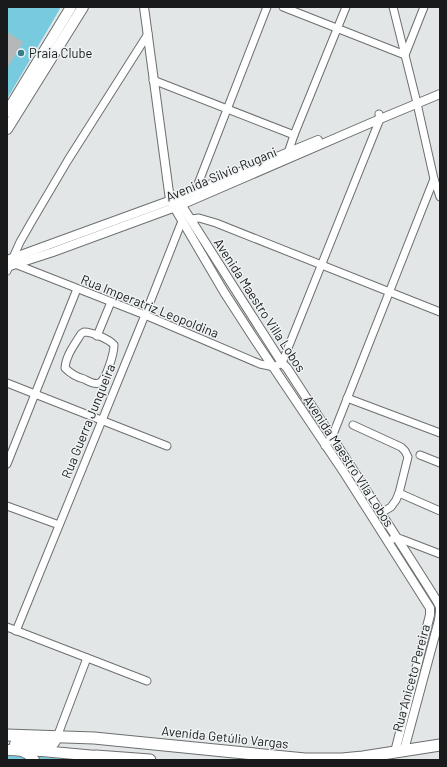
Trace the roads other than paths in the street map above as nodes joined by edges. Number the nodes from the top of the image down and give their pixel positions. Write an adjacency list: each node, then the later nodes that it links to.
1 (71, 7): 17 (main road)
2 (83, 7): 19 (main road)
3 (144, 7): 10 (street, Avenida Maestro Villa Lobos)
4 (267, 7): 16 (street)
5 (283, 7): 9 (street)
6 (346, 7): 9 (street)
7 (393, 7): 11 (street)
8 (424, 7): 11 (street)
9 (337, 29): 11 (street); 20 (street)
10 (148, 34): 12 (street, Avenida Maestro Villa Lobos); 28 (street)
11 (405, 55): 15 (street)
12 (153, 80): 16 (street); 25 (street, Avenida Maestro Villa Lobos)
13 (440, 88): 15 (street, Avenida Silvio Rugani)
14 (440, 94): 15 (street, Avenida Silvio Rugani)
15 (416, 101): 18 (street, Avenida Silvio Rugani); 22 (street)
16 (227, 109): 20 (street); 23 (street)
17 (7, 112)
18 (380, 116): 21 (street, Avenida Silvio Rugani); 29 (street)
19 (7, 128)
20 (294, 134): 21 (street)
21 (287, 156): 23 (street, Avenida Silvio Rugani); 25 (street, Avenida Silvio Rugani)
22 (434, 179): 24 (street); 31 (street)
23 (196, 190): 25 (street, Avenida Silvio Rugani)
24 (440, 194)
25 (175, 203): 26 (street, Avenida Maestro Villa Lobos); 27 (street, Avenida Maestro Vila Lobos); 28 (street, Avenida Silvio Rugani)
26 (190, 219): 29 (street); 36 (street, Avenida Maestro Villa Lobos)
27 (182, 221): 34 (street, Rua Guerra Junqueira); 37 (street, Avenida Maestro Vila Lobos)
28 (10, 264): 30 (street, Rua Imperatriz Leopoldina)
29 (322, 265): 31 (street); 36 (street)
30 (77, 289): 32 (street, Rua Imperatriz Leopoldina); 39 (street)
31 (389, 292): 33 (street); 40 (street)
32 (111, 302): 34 (street, Rua Imperatriz Leopoldina); 35 (street)
33 (440, 312)
34 (144, 315): 37 (street, Rua Imperatriz Leopoldina); 41 (street, Rua Guerra Junqueira)
35 (98, 336): 35 (street)
36 (282, 363): 37 (street); 44 (street, Avenida Maestro Villa Lobos)
37 (274, 367): 46 (street, Avenida Maestro Vila Lobos)
38 (7, 383): 39 (street)
39 (35, 394): 41 (street); 49 (street)
40 (347, 398): 43 (street); 44 (street)
41 (102, 420): 45 (street); 54 (street, Rua Guerra Junqueira)
42 (353, 425): 50 (street)
43 (440, 433)
44 (332, 436): 46 (street); 53 (street, Avenida Maestro Villa Lobos)
45 (167, 446)
46 (326, 446): 56 (street, Avenida Maestro Vila Lobos)
47 (420, 455): 48 (street)
48 (440, 463)
49 (7, 464)
50 (399, 493): 52 (street); 53 (street)
51 (7, 506): 54 (street)
52 (440, 511)
53 (381, 513): 55 (street, Avenida Maestro Villa Lobos)
54 (59, 525): 61 (street, Rua Guerra Junqueira)
55 (397, 538): 56 (street); 57 (street); 58 (street, Avenida Maestro Villa Lobos)
56 (387, 541): 62 (street, Avenida Maestro Vila Lobos)
57 (440, 554)
58 (440, 607): 59 (street, Rua Aniceto Pereira)
59 (440, 611): 63 (street, Rua Aniceto Pereira)
60 (7, 627): 61 (street)
61 (16, 630): 64 (street)
62 (423, 644): 63 (street); 70 (street, Avenida Maestro Vila Lobos)
63 (432, 647): 70 (street, Rua Aniceto Pereira)
64 (87, 658): 65 (street); 67 (street)
65 (147, 681)
66 (7, 735): 67 (main road, Avenida Getúlio Vargas)
67 (57, 737): 69 (main road); 71 (main road, Avenida Getúlio Vargas)
68 (440, 745): 70 (main road, Avenida Getúlio Vargas)
69 (15, 750): 72 (main road); 73 (main road)
70 (396, 752): 71 (main road, Avenida Getúlio Vargas); 75 (main road)
71 (241, 756)
72 (91, 758): 74 (main road)
73 (34, 760)
74 (150, 760)
75 (378, 760)

